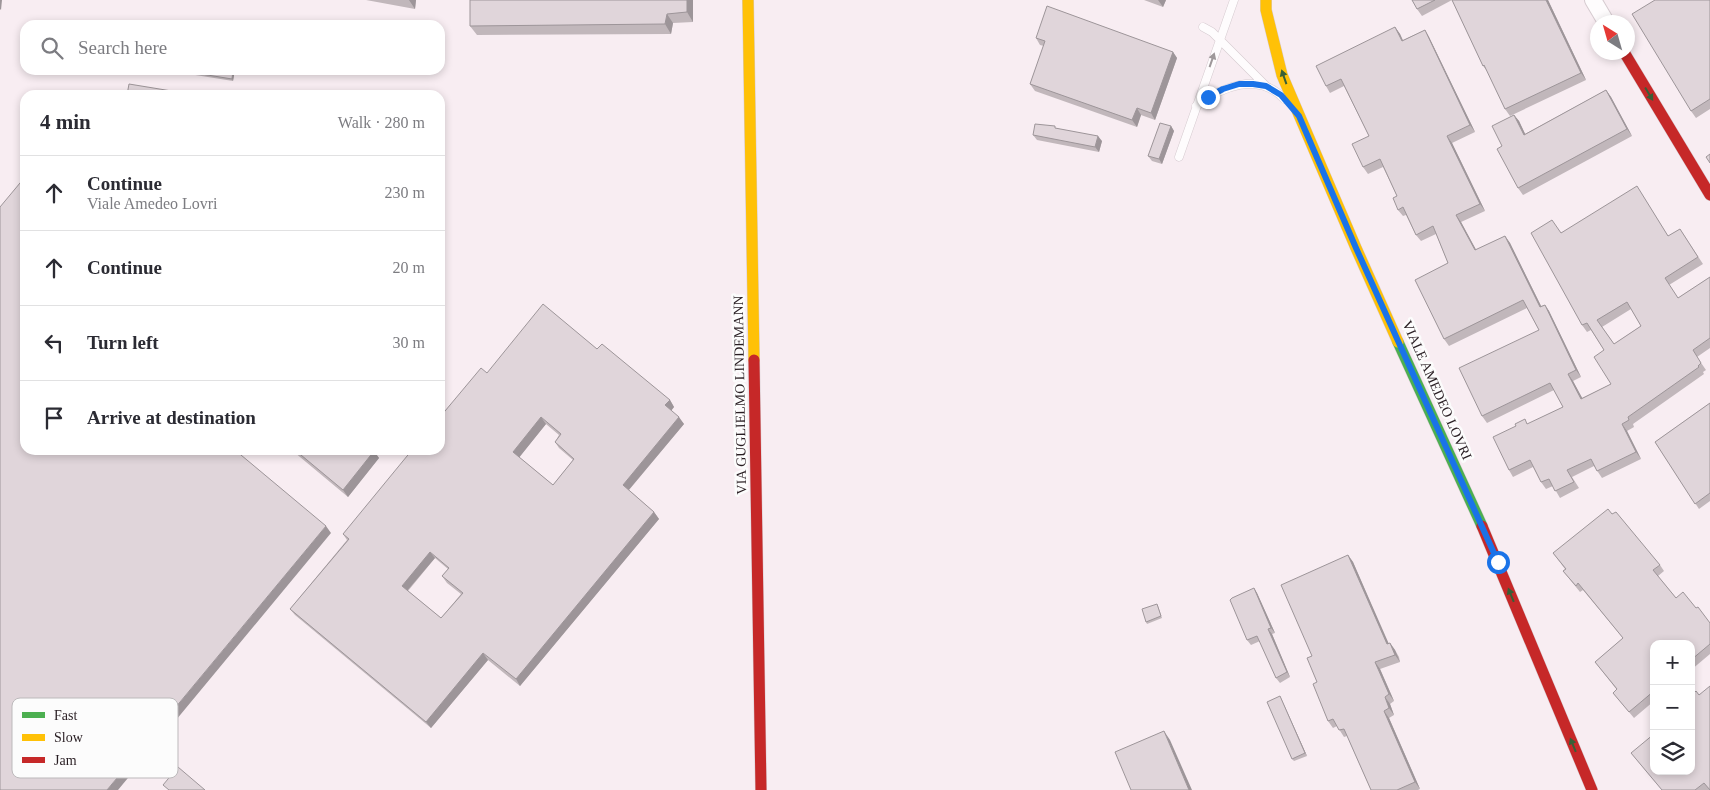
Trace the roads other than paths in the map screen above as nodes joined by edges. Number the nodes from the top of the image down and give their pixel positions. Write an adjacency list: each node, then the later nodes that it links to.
1 (748, 0): 14 (street, VIA GUGLIELMO LINDEMANN)
2 (1234, 0): 7 (lane)
3 (1266, 0): 11 (street, VIALE AMEDEO LOVRI, one-way to 3)
4 (1594, 0): 5 (street)
5 (1602, 15)
6 (1203, 28): 7 (lane)
7 (1220, 39): 9 (lane); 10 (lane, one-way to 7)
8 (1629, 60): 13 (street, one-way to 13)
9 (1266, 86): 10 (lane); 11 (lane)
10 (1196, 106): 12 (lane)
11 (1299, 116): 15 (street, VIALE AMEDEO LOVRI, one-way to 11)
12 (1179, 157)
13 (1710, 195)
14 (761, 790)
15 (1592, 790)

